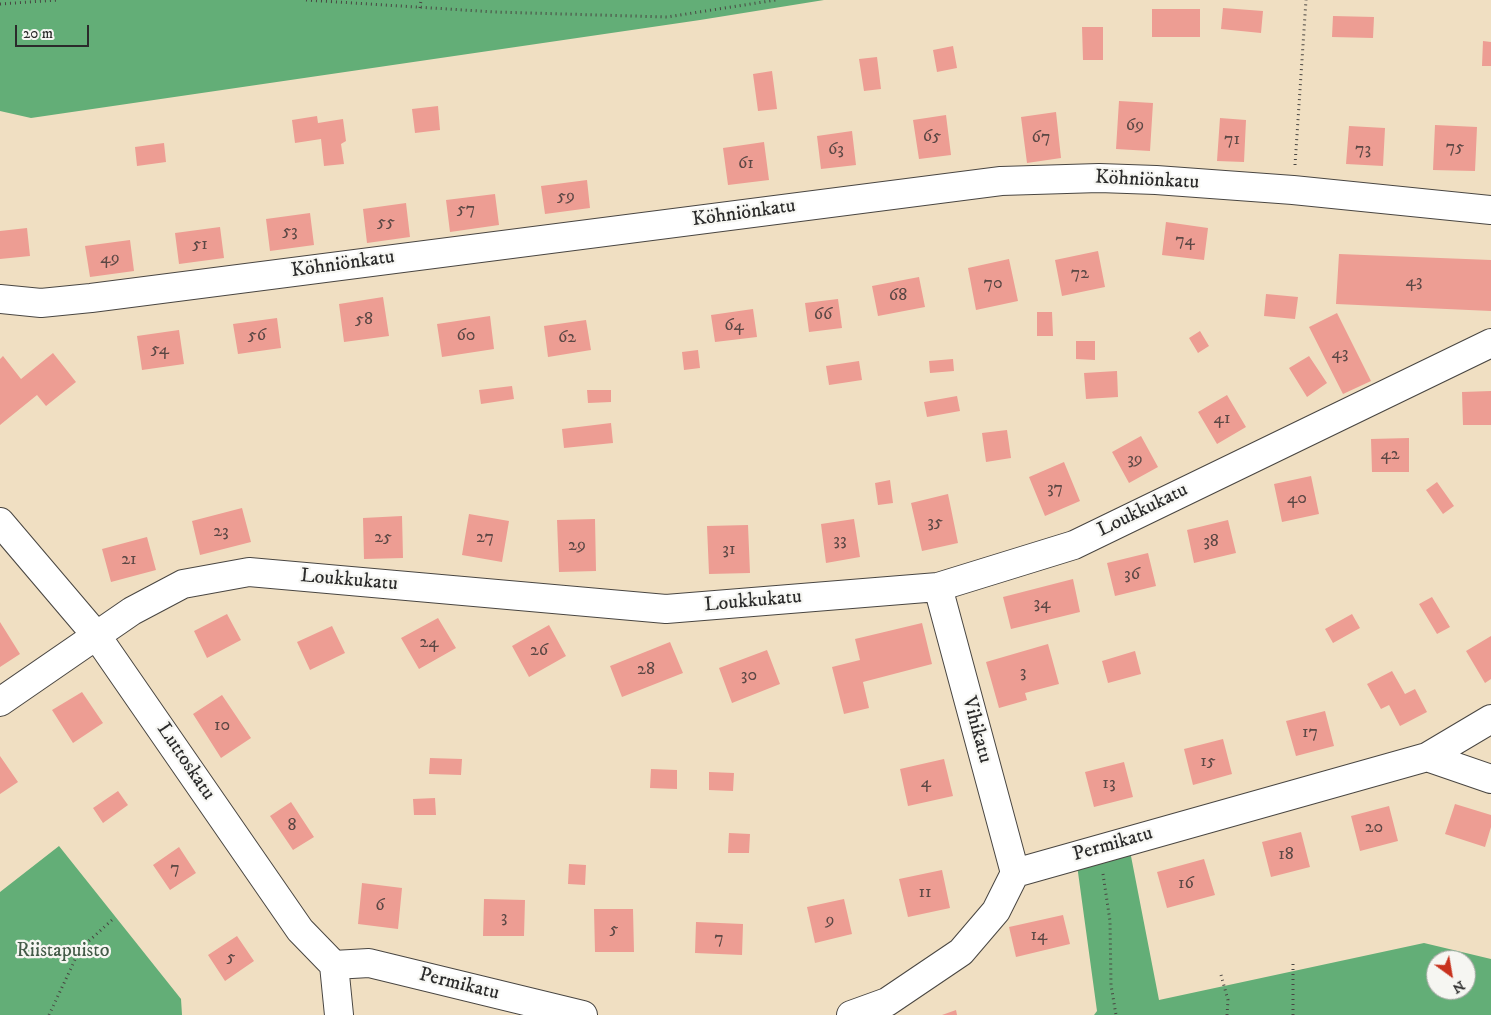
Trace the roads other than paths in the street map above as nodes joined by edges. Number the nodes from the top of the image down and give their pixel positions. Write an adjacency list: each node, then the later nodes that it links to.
1 (1491, 210): 2 (street, Köhniönkatu)
2 (0, 299)
3 (1491, 343): 5 (street, Loukkukatu)
4 (0, 522): 6 (street, Luttoskatu)
5 (938, 587): 6 (street, Loukkukatu); 11 (street, Vihikatu)
6 (96, 635): 7 (street, Loukkukatu); 12 (street, Luttoskatu)
7 (0, 702)
8 (1491, 719): 9 (street, Permikatu)
9 (1427, 757): 10 (street); 11 (street, Permikatu)
10 (1491, 779)
11 (1015, 873): 15 (street)
12 (334, 965): 13 (street); 14 (street, Permikatu)
13 (339, 1015)
14 (584, 1015)
15 (851, 1015)

